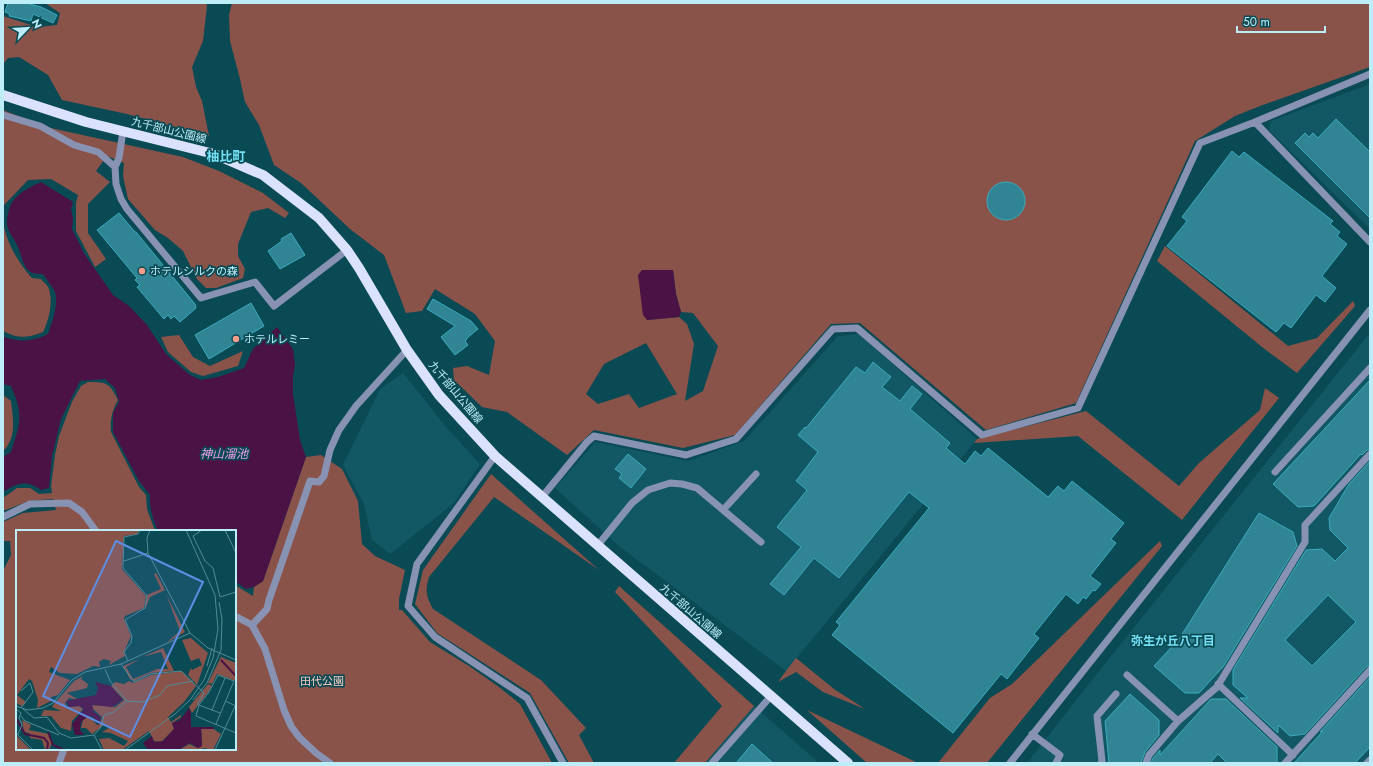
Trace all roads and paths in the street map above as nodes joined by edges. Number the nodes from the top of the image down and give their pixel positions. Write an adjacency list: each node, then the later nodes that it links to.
1 (1370, 74): 4 (street)
2 (3, 95): 5 (main road, 九千部山公園線)
3 (3, 115): 6 (street)
4 (1255, 122): 7 (street); 16 (street)
5 (123, 131): 6 (street); 8 (main road, 九千部山公園線)
6 (115, 167): 8 (street)
7 (1370, 242)
8 (347, 250): 10 (main road, 九千部山公園線)
9 (1370, 310): 30 (street)
10 (407, 350): 13 (main road, 九千部山公園線); 23 (street)
11 (1370, 368): 14 (street)
12 (1370, 454): 26 (street)
13 (495, 456): 16 (main road, 九千部山公園線); 36 (street)
14 (1275, 472)
15 (756, 474): 17 (street)
16 (542, 497): 21 (main road, 九千部山公園線)
17 (723, 510): 20 (street); 21 (street)
18 (3, 517): 19 (street)
19 (95, 530)
20 (762, 542)
21 (598, 545): 28 (main road, 九千部山公園線)
22 (236, 617): 23 (street)
23 (252, 625): 35 (street)
24 (1370, 670): 32 (street)
25 (1127, 675): 29 (street)
26 (1218, 684): 29 (street); 32 (street)
27 (1116, 694): 41 (street)
28 (771, 696): 37 (street); 38 (main road, 九千部山公園線)
29 (1178, 721): 42 (street)
30 (1032, 734): 39 (street); 40 (street)
31 (64, 750): 34 (street)
32 (1293, 755): 43 (street)
33 (1370, 760): 44 (street)
34 (59, 763)
35 (330, 763)
36 (562, 763)
37 (712, 763)
38 (848, 763)
39 (1010, 763)
40 (1056, 763)
41 (1101, 763)
42 (1146, 763)
43 (1285, 763)
44 (1367, 763)

